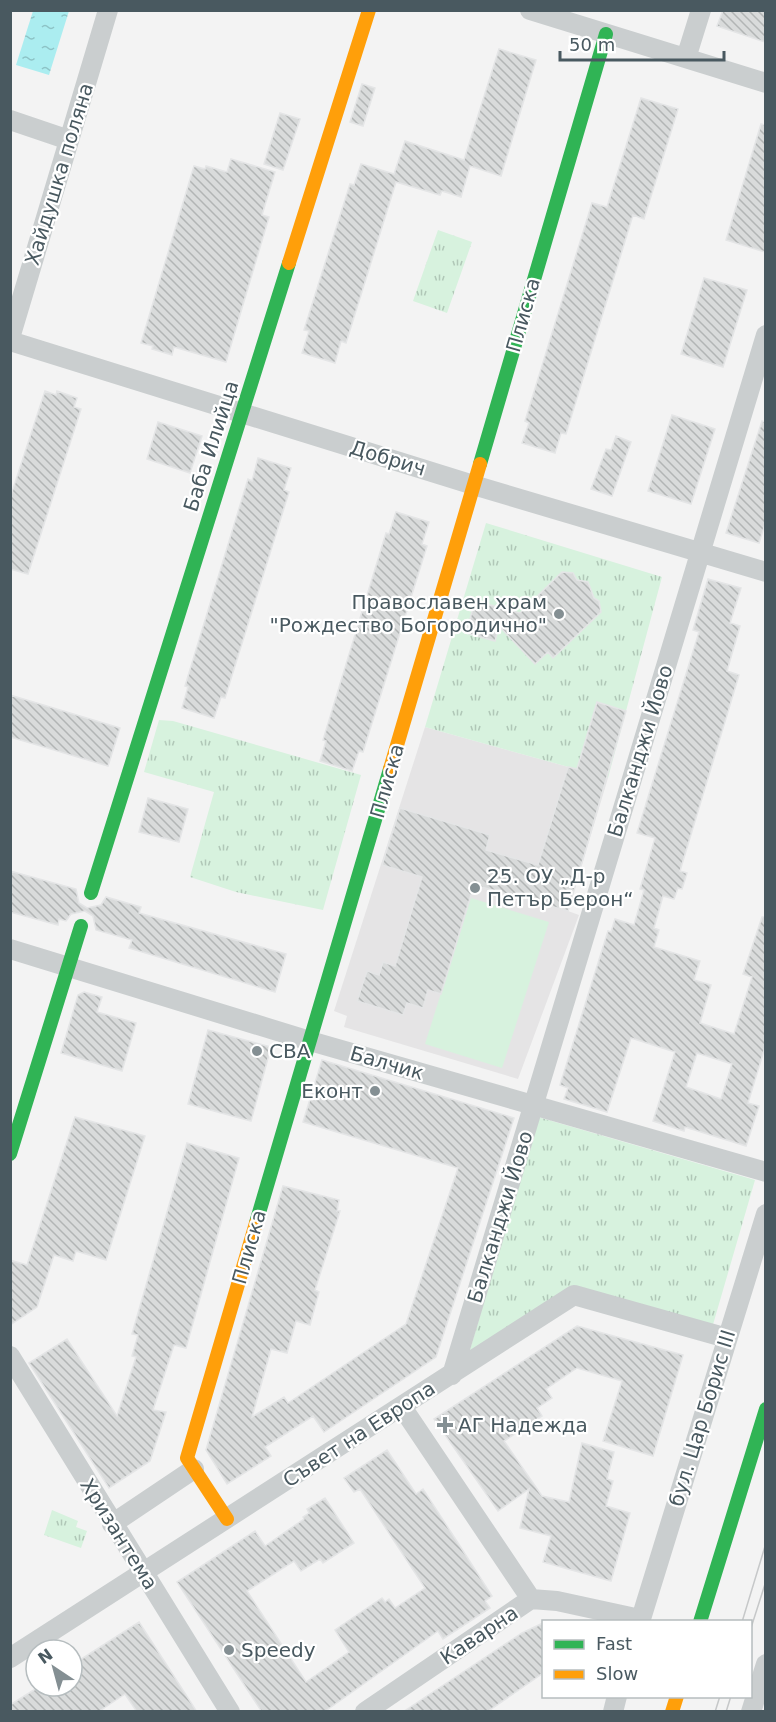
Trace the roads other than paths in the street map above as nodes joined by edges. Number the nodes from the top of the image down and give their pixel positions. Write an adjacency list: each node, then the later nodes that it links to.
1 (108, 10): 9 (street, Хайдушка поляна)
2 (369, 10): 12 (street, Баба Илийца)
3 (530, 10): 5 (street)
4 (702, 10): 6 (street)
5 (606, 34): 6 (street); 13 (street, Плиска)
6 (686, 58): 7 (street)
7 (765, 83)
8 (10, 120): 9 (street)
9 (69, 140): 11 (street, Хайдушка поляна)
10 (765, 335): 14 (street, Балканджи Йово)
11 (10, 340): 12 (street, Добрич)
12 (242, 413): 13 (street, Добрич); 16 (street, Баба Илийца)
13 (473, 485): 14 (street, Добрич); 20 (street, Плиска)
14 (700, 554): 15 (street, Добрич); 21 (street, Балканджи Йово)
15 (765, 572)
16 (91, 893)
17 (81, 926): 19 (street)
18 (10, 949): 19 (street, Балчик)
19 (68, 967): 20 (street, Балчик); 22 (street)
20 (310, 1041): 21 (street, Балчик); 30 (street, Плиска)
21 (533, 1106): 23 (street, Балчик); 27 (street, Балканджи Йово)
22 (10, 1154)
23 (765, 1172)
24 (765, 1215): 25 (street, бул. Цар Борис III)
25 (727, 1338): 27 (street, Съвет на Европа); 35 (street, бул. Цар Борис III)
26 (10, 1356): 32 (street, Хризантема)
27 (452, 1375): 28 (street, Съвет на Европа)
28 (402, 1407): 31 (street, Съвет на Европа); 34 (street)
29 (765, 1409): 36 (street)
30 (194, 1469): 31 (street, Плиска); 32 (street)
31 (227, 1519): 33 (street, Съвет на Европа)
32 (112, 1524): 33 (street, Хризантема)
33 (144, 1573): 37 (street, Съвет на Европа); 39 (street, Хризантема)
34 (531, 1599): 35 (street, Каварна); 40 (street, Каварна)
35 (640, 1620)
36 (701, 1620)
37 (10, 1658)
38 (765, 1664): 41 (street)
39 (230, 1712)
40 (365, 1712)
41 (751, 1712)

